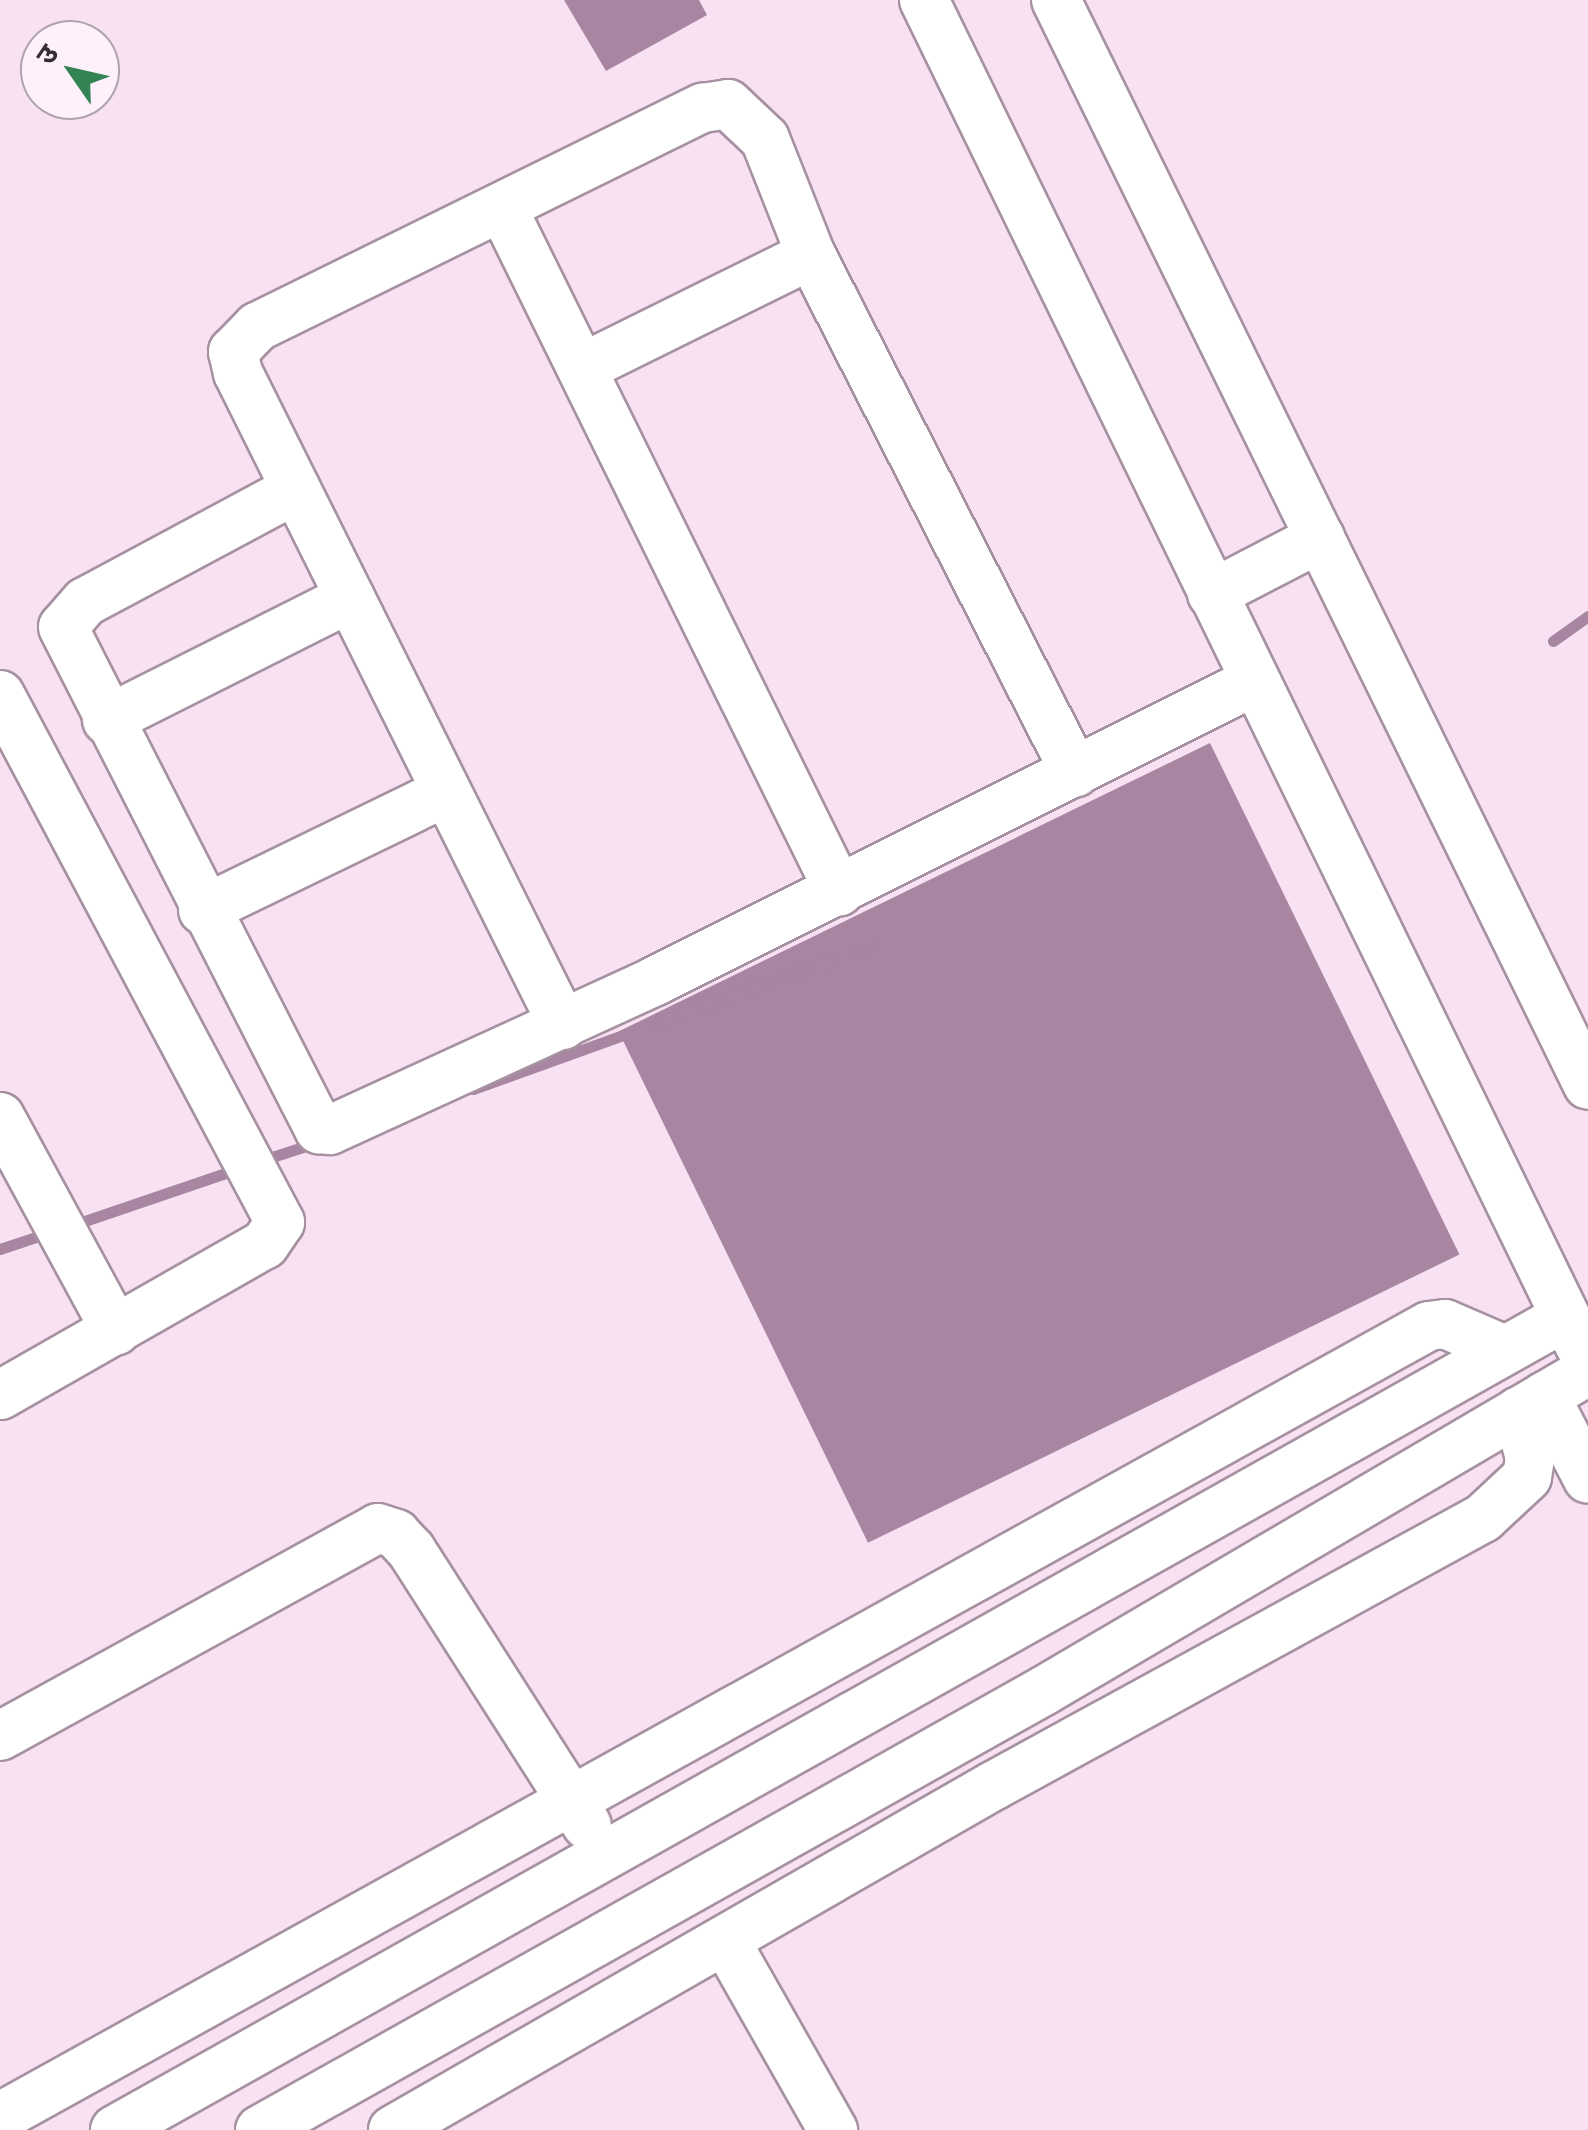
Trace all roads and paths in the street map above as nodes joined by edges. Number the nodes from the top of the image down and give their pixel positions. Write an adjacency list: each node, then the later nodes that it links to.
1 (924, 0): 8 (street)
2 (1056, 0): 7 (street)
3 (502, 208): 4 (street); 5 (street); 6 (street)
4 (811, 255): 5 (street); 13 (street)
5 (582, 368): 15 (street)
6 (296, 489): 9 (street); 12 (street)
7 (1320, 538): 8 (street); 18 (street)
8 (1212, 594): 10 (street)
9 (350, 598): 12 (street); 14 (street)
10 (1255, 681): 13 (street); 20 (street)
11 (0, 695): 21 (street)
12 (107, 720): 16 (street)
13 (1075, 772): 15 (street)
14 (446, 792): 16 (street); 17 (street)
15 (839, 890): 17 (street)
16 (203, 910): 17 (street)
17 (563, 1025)
18 (1588, 1085)
19 (0, 1118): 21 (street)
20 (1565, 1317): 22 (street); 23 (street)
21 (116, 1331): 25 (street)
22 (1506, 1350): 29 (street); 30 (street)
23 (1588, 1362)
24 (1588, 1370): 26 (street)
25 (0, 1395)
26 (1531, 1404): 27 (street); 31 (street); 34 (street)
27 (1588, 1479)
28 (0, 1736): 29 (street)
29 (573, 1799): 30 (street); 32 (street)
30 (603, 1855): 33 (street)
31 (725, 1940): 35 (street); 36 (street)
32 (0, 2117)
33 (114, 2130)
34 (260, 2130)
35 (392, 2130)
36 (833, 2130)

